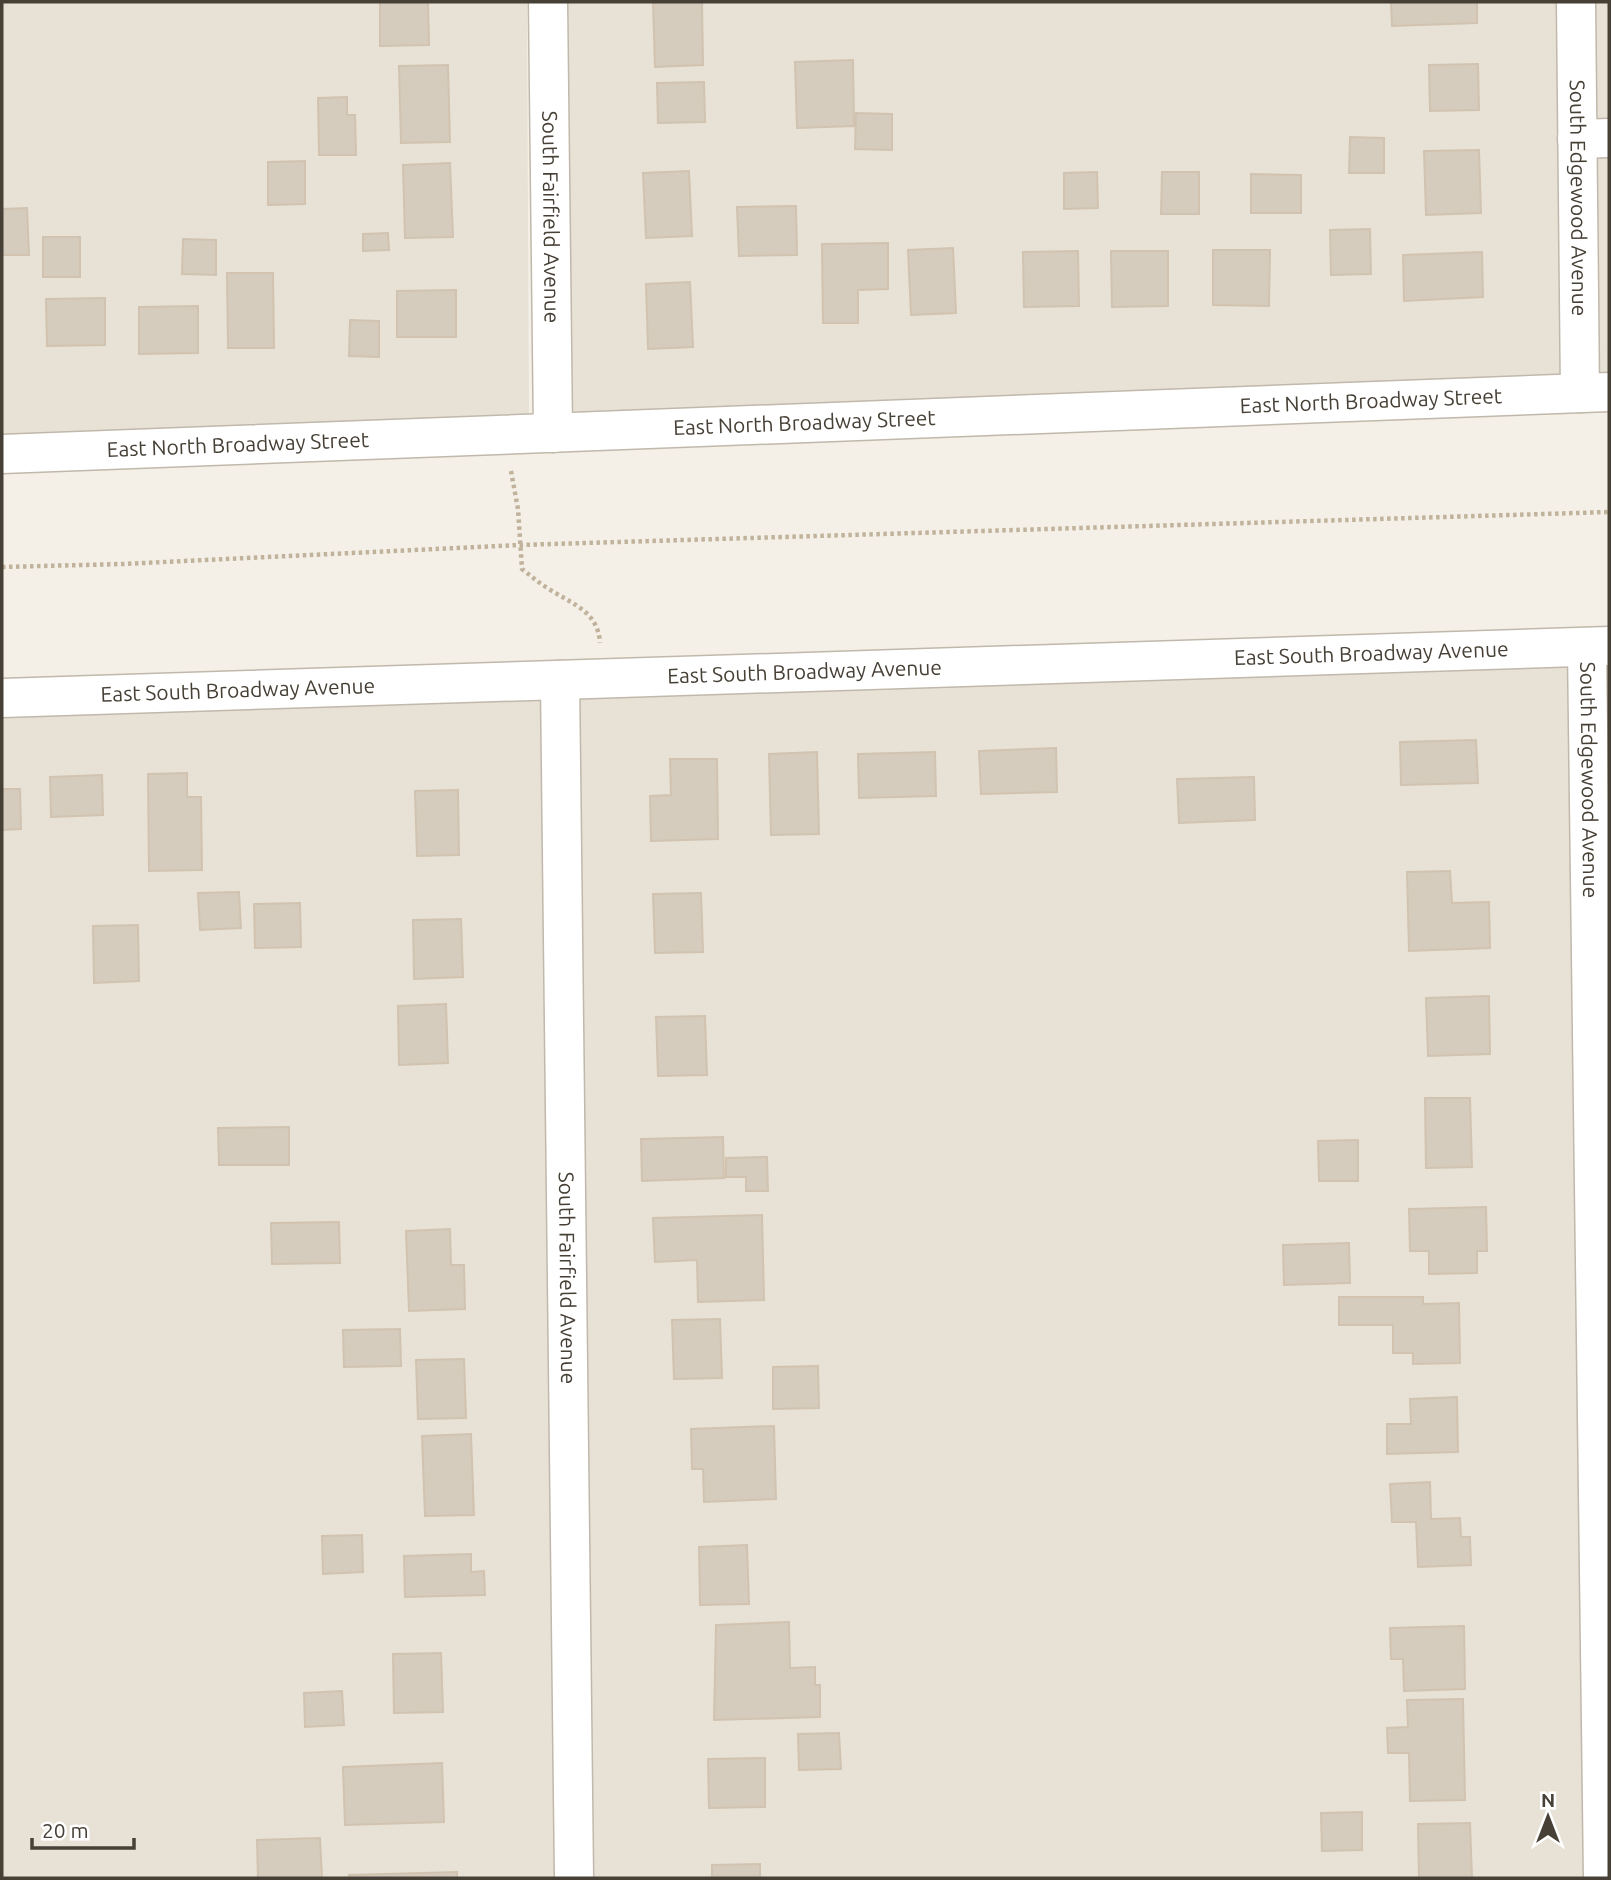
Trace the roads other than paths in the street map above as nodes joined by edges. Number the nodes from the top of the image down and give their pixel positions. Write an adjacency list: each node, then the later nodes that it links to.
1 (548, 2): 5 (street, South Fairfield Avenue)
2 (1576, 2): 3 (street, South Edgewood Avenue)
3 (1593, 139): 4 (street, South Edgewood Avenue)
4 (1594, 393): 5 (street, East North Broadway Street)
5 (553, 433): 6 (street, East North Broadway Street)
6 (2, 454)
7 (1598, 647): 8 (street, East South Broadway Avenue); 10 (street, South Edgewood Avenue)
8 (560, 680): 9 (street, East South Broadway Avenue); 11 (street, South Fairfield Avenue)
9 (2, 698)
10 (1600, 883): 12 (street, South Edgewood Avenue)
11 (574, 1878)
12 (1603, 1878)

